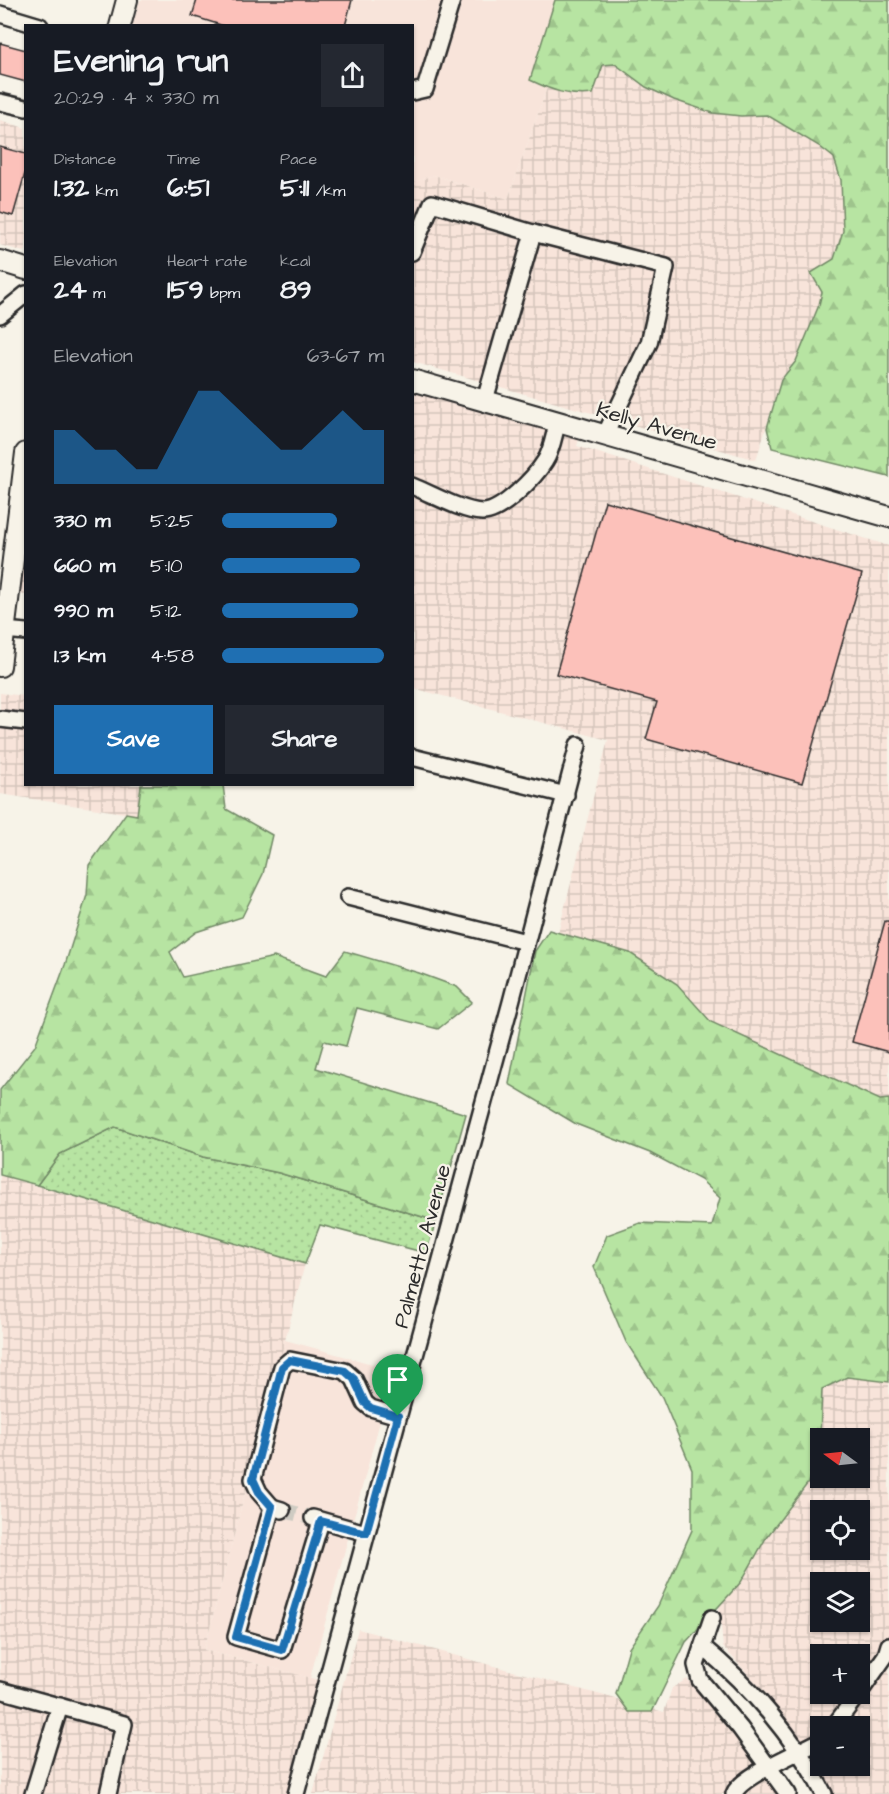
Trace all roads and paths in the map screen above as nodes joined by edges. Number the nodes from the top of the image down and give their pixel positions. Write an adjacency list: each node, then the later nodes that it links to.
1 (127, 0): 5 (main road)
2 (452, 0): 6 (street)
3 (0, 14): 4 (street)
4 (33, 24)
5 (120, 24)
6 (414, 92)
7 (0, 102): 8 (street)
8 (24, 108)
9 (533, 233): 10 (street); 16 (street); 18 (street)
10 (414, 247)
11 (0, 261): 12 (main road)
12 (24, 268)
13 (24, 296): 14 (street)
14 (0, 315)
15 (414, 381): 16 (main road, Kelly Avenue)
16 (484, 400): 17 (main road, Kelly Avenue)
17 (558, 422): 18 (main road, Kelly Avenue); 20 (street)
18 (605, 435): 21 (main road, Kelly Avenue)
19 (24, 469): 22 (main road)
20 (414, 487)
21 (889, 517)
22 (4, 630): 23 (street); 24 (main road)
23 (24, 632)
24 (0, 666)
25 (0, 719): 26 (street)
26 (24, 722)
27 (578, 745): 29 (street, Palmetto Avenue)
28 (414, 757): 29 (street)
29 (566, 795): 31 (street, Palmetto Avenue)
30 (348, 897): 31 (street)
31 (526, 942): 32 (street, Palmetto Avenue)
32 (398, 1416): 33 (street, Palmetto Avenue); 33 (street)
33 (366, 1533): 47 (street, Palmetto Avenue)
34 (712, 1618): 36 (street)
35 (889, 1645): 37 (street)
36 (703, 1647): 43 (street); 44 (street)
37 (870, 1678)
38 (0, 1690): 40 (street)
39 (851, 1704): 41 (street)
40 (60, 1706): 45 (street); 46 (street)
41 (842, 1716)
42 (810, 1747): 43 (street)
43 (798, 1753): 44 (street); 50 (street)
44 (770, 1767): 48 (street); 49 (street)
45 (33, 1794)
46 (108, 1794)
47 (296, 1794)
48 (734, 1794)
49 (788, 1794)
50 (824, 1794)

